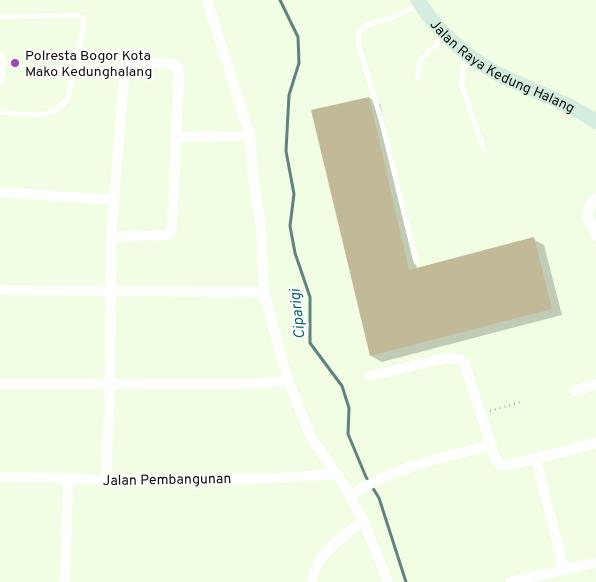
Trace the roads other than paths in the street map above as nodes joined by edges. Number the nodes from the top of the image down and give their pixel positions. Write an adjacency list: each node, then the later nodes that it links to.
1 (207, 0): 11 (street)
2 (419, 2): 4 (main road, Jalan Raya Kedung Halang); 19 (lane)
3 (0, 17): 9 (lane)
4 (446, 35): 6 (main road, Jalan Raya Kedung Halang); 7 (lane)
5 (0, 54): 8 (lane)
6 (469, 55): 10 (main road, Jalan Raya Kedung Halang); 13 (lane)
7 (417, 80)
8 (1, 82)
9 (0, 112)
10 (596, 122)
11 (250, 136): 12 (street); 22 (street)
12 (176, 138): 16 (street); 18 (street)
13 (484, 149)
14 (0, 192): 16 (street)
15 (596, 199): 17 (street)
16 (113, 200): 18 (street)
17 (596, 236)
18 (111, 237): 21 (street)
19 (416, 262)
20 (0, 290): 21 (street)
21 (110, 291): 22 (street); 25 (street)
22 (264, 292): 24 (street)
23 (370, 376): 30 (street)
24 (288, 380): 25 (street); 32 (street)
25 (110, 383): 26 (street); 35 (street)
26 (0, 384)
27 (596, 384): 28 (street)
28 (575, 390)
29 (596, 443): 31 (street)
30 (491, 445): 31 (street); 36 (street)
31 (536, 458): 39 (street)
32 (335, 474): 35 (street, Jalan Pembangunan); 36 (street)
33 (0, 477): 34 (street, Jalan Pembangunan)
34 (68, 478): 35 (street, Jalan Pembangunan); 40 (street)
35 (106, 481)
36 (350, 496): 37 (street)
37 (363, 520): 41 (street); 42 (street)
38 (592, 563): 39 (street)
39 (564, 570): 43 (street)
40 (65, 582)
41 (312, 582)
42 (388, 582)
43 (510, 582)

